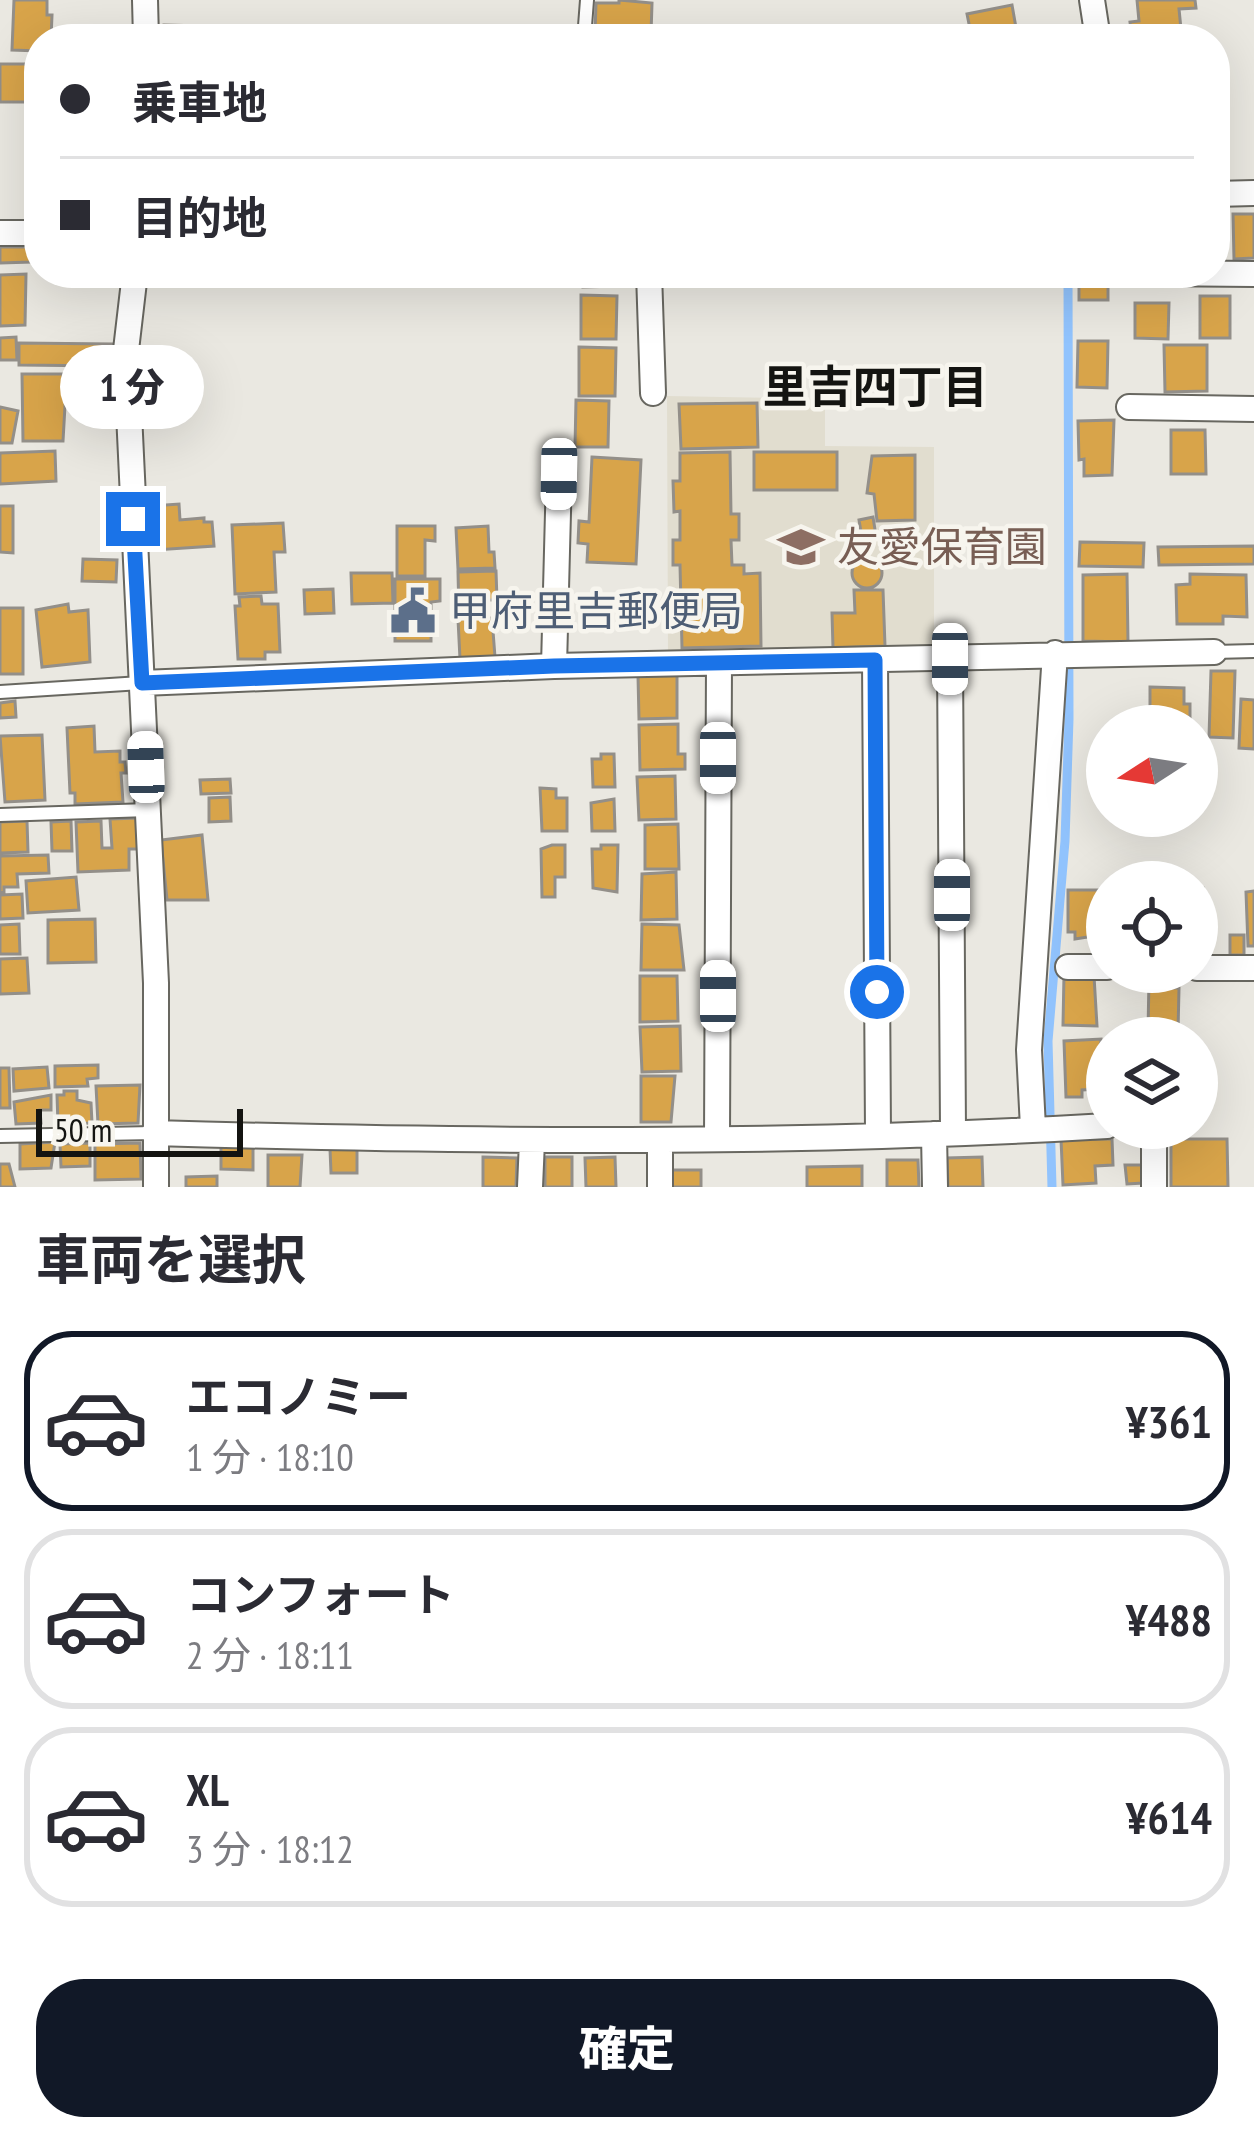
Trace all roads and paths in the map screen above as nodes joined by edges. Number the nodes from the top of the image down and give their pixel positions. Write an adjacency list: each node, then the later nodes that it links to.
1 (134, 288): 14 (street)
2 (649, 288): 3 (street)
3 (653, 394)
4 (1129, 407): 5 (street)
5 (1254, 410)
6 (559, 474): 13 (street)
7 (1254, 651): 9 (lane)
8 (1064, 652): 9 (street); 10 (street); 23 (street)
9 (1214, 652)
10 (950, 659): 11 (street); 25 (street)
11 (875, 660): 12 (street); 26 (street)
12 (718, 663): 13 (street); 28 (street)
13 (554, 666): 14 (street)
14 (142, 683): 15 (lane); 16 (street)
15 (0, 692)
16 (148, 810): 17 (lane); 24 (street)
17 (0, 814)
18 (1068, 967): 19 (street)
19 (1086, 967)
20 (1218, 968): 21 (street)
21 (1254, 968)
22 (1086, 1127): 23 (street)
23 (1045, 1128): 25 (street)
24 (154, 1133): 27 (lane); 30 (street); 32 (street)
25 (944, 1133): 26 (street); 35 (street)
26 (878, 1134): 28 (street)
27 (0, 1136)
28 (717, 1139): 29 (street)
29 (660, 1140): 30 (street); 34 (street)
30 (532, 1142): 33 (street)
31 (1154, 1149): 36 (street)
32 (156, 1187)
33 (530, 1187)
34 (660, 1187)
35 (935, 1187)
36 (1154, 1187)

